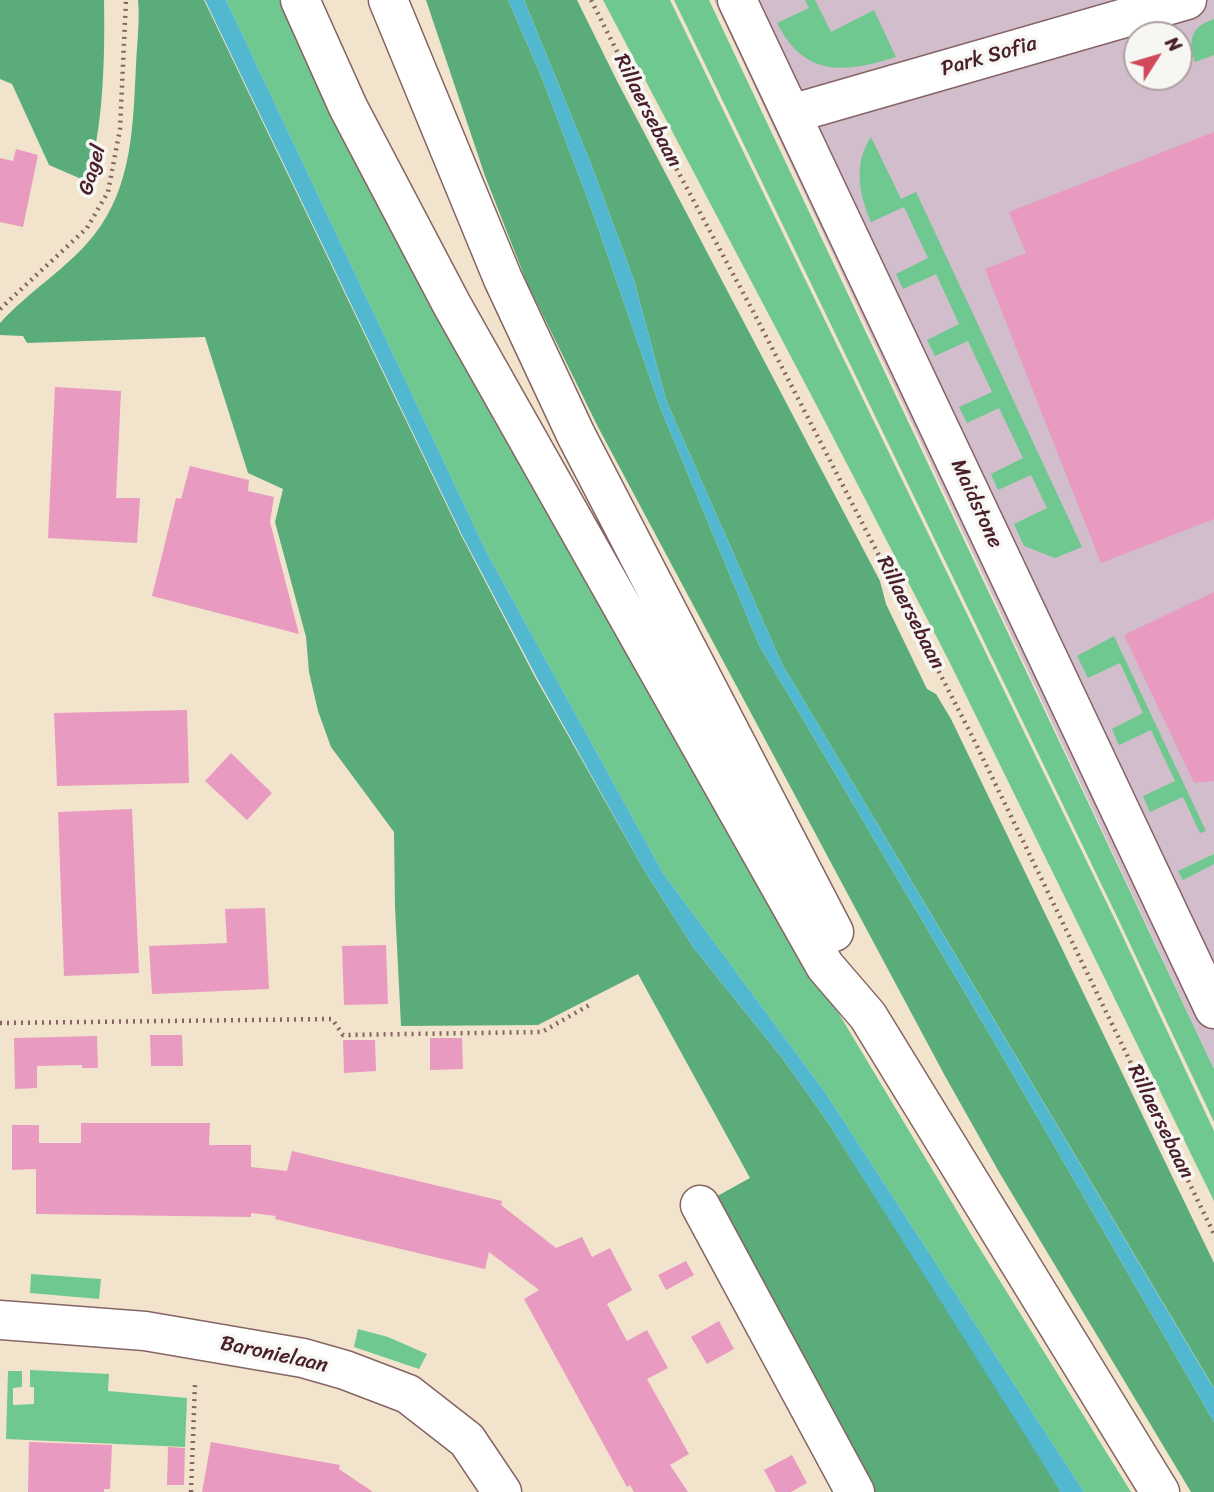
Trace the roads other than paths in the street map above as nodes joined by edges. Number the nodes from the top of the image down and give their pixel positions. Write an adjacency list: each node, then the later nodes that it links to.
1 (300, 0): 7 (street)
2 (387, 0): 7 (street)
3 (737, 0): 5 (street, Maidstone)
4 (1187, 0): 5 (street, Park Sofia)
5 (791, 114): 6 (street, Maidstone)
6 (1214, 1009)
7 (868, 1016): 12 (street)
8 (700, 1205): 11 (street)
9 (0, 1320): 10 (street, Baronielaan)
10 (502, 1492)
11 (855, 1492)
12 (1160, 1492)

